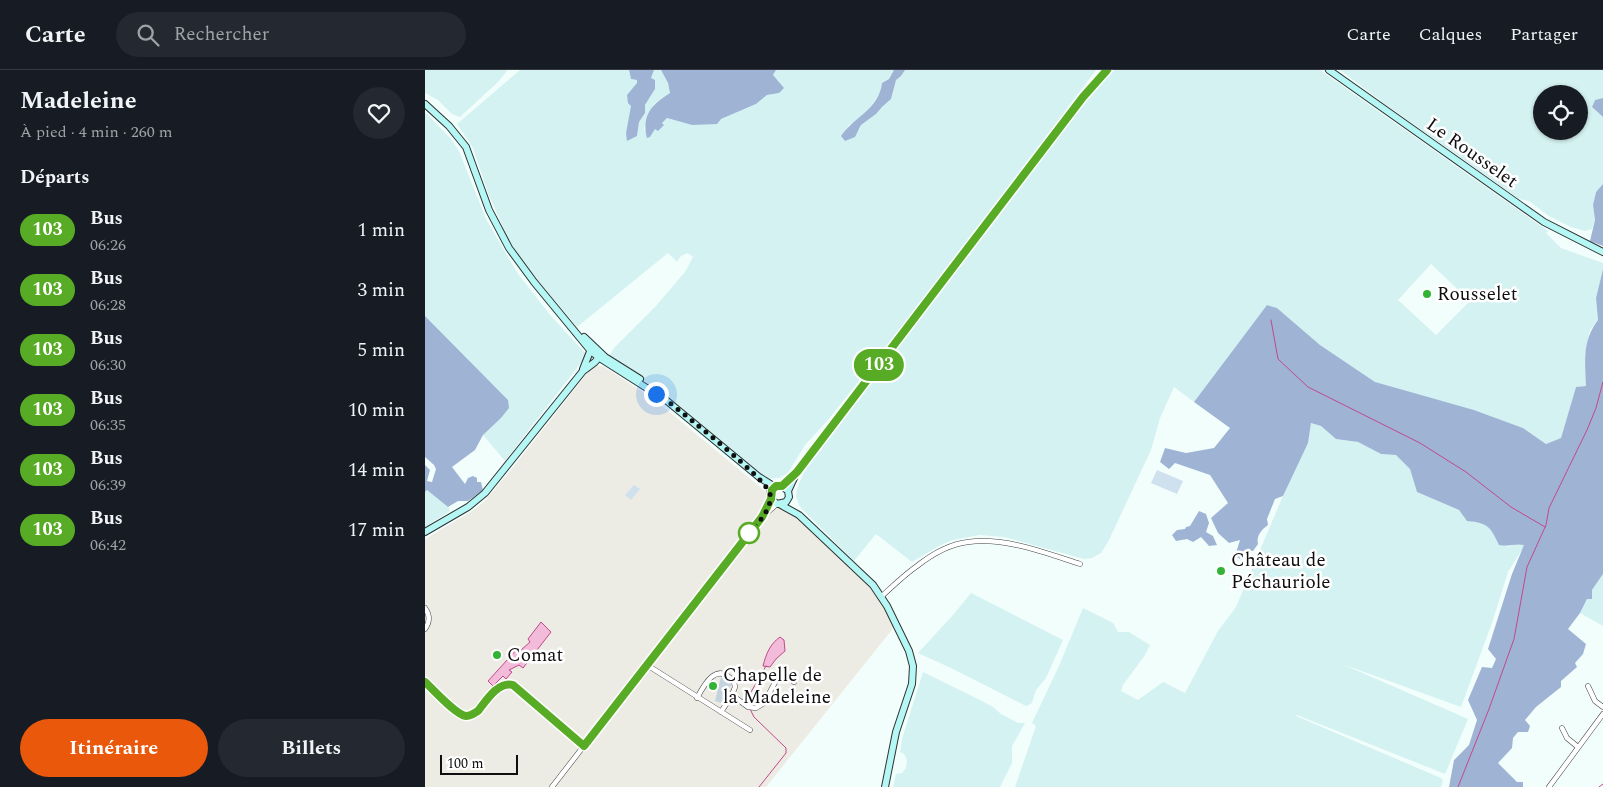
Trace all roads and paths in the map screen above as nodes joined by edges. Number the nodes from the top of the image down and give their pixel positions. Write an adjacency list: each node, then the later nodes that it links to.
1 (1107, 70): 8 (street)
2 (1329, 70): 4 (street, Le Rousselet)
3 (425, 104): 5 (street)
4 (1603, 252)
5 (592, 348): 6 (street); 7 (street)
6 (600, 355): 7 (street); 9 (street)
7 (583, 370): 15 (street)
8 (797, 472): 9 (street); 10 (street)
9 (775, 491): 10 (street); 12 (street); 14 (street)
10 (788, 492): 11 (street)
11 (788, 500): 12 (street); 13 (street)
12 (779, 505): 13 (street); 14 (street)
13 (799, 515): 17 (street)
14 (762, 517): 20 (street)
15 (425, 532)
16 (1080, 564): 17 (street)
17 (882, 596): 34 (street)
18 (425, 608): 19 (street)
19 (425, 629)
20 (647, 665): 25 (street); 31 (street)
21 (425, 682): 31 (street)
22 (795, 682): 24 (street)
23 (1588, 686): 26 (street)
24 (732, 695): 25 (street); 27 (street)
25 (697, 698): 27 (street)
26 (1603, 707)
27 (721, 712): 30 (street)
28 (1603, 714): 32 (street)
29 (1562, 728): 32 (street)
30 (750, 730)
31 (584, 746): 33 (street)
32 (1578, 747): 35 (street)
33 (552, 787)
34 (885, 787)
35 (1549, 787)

